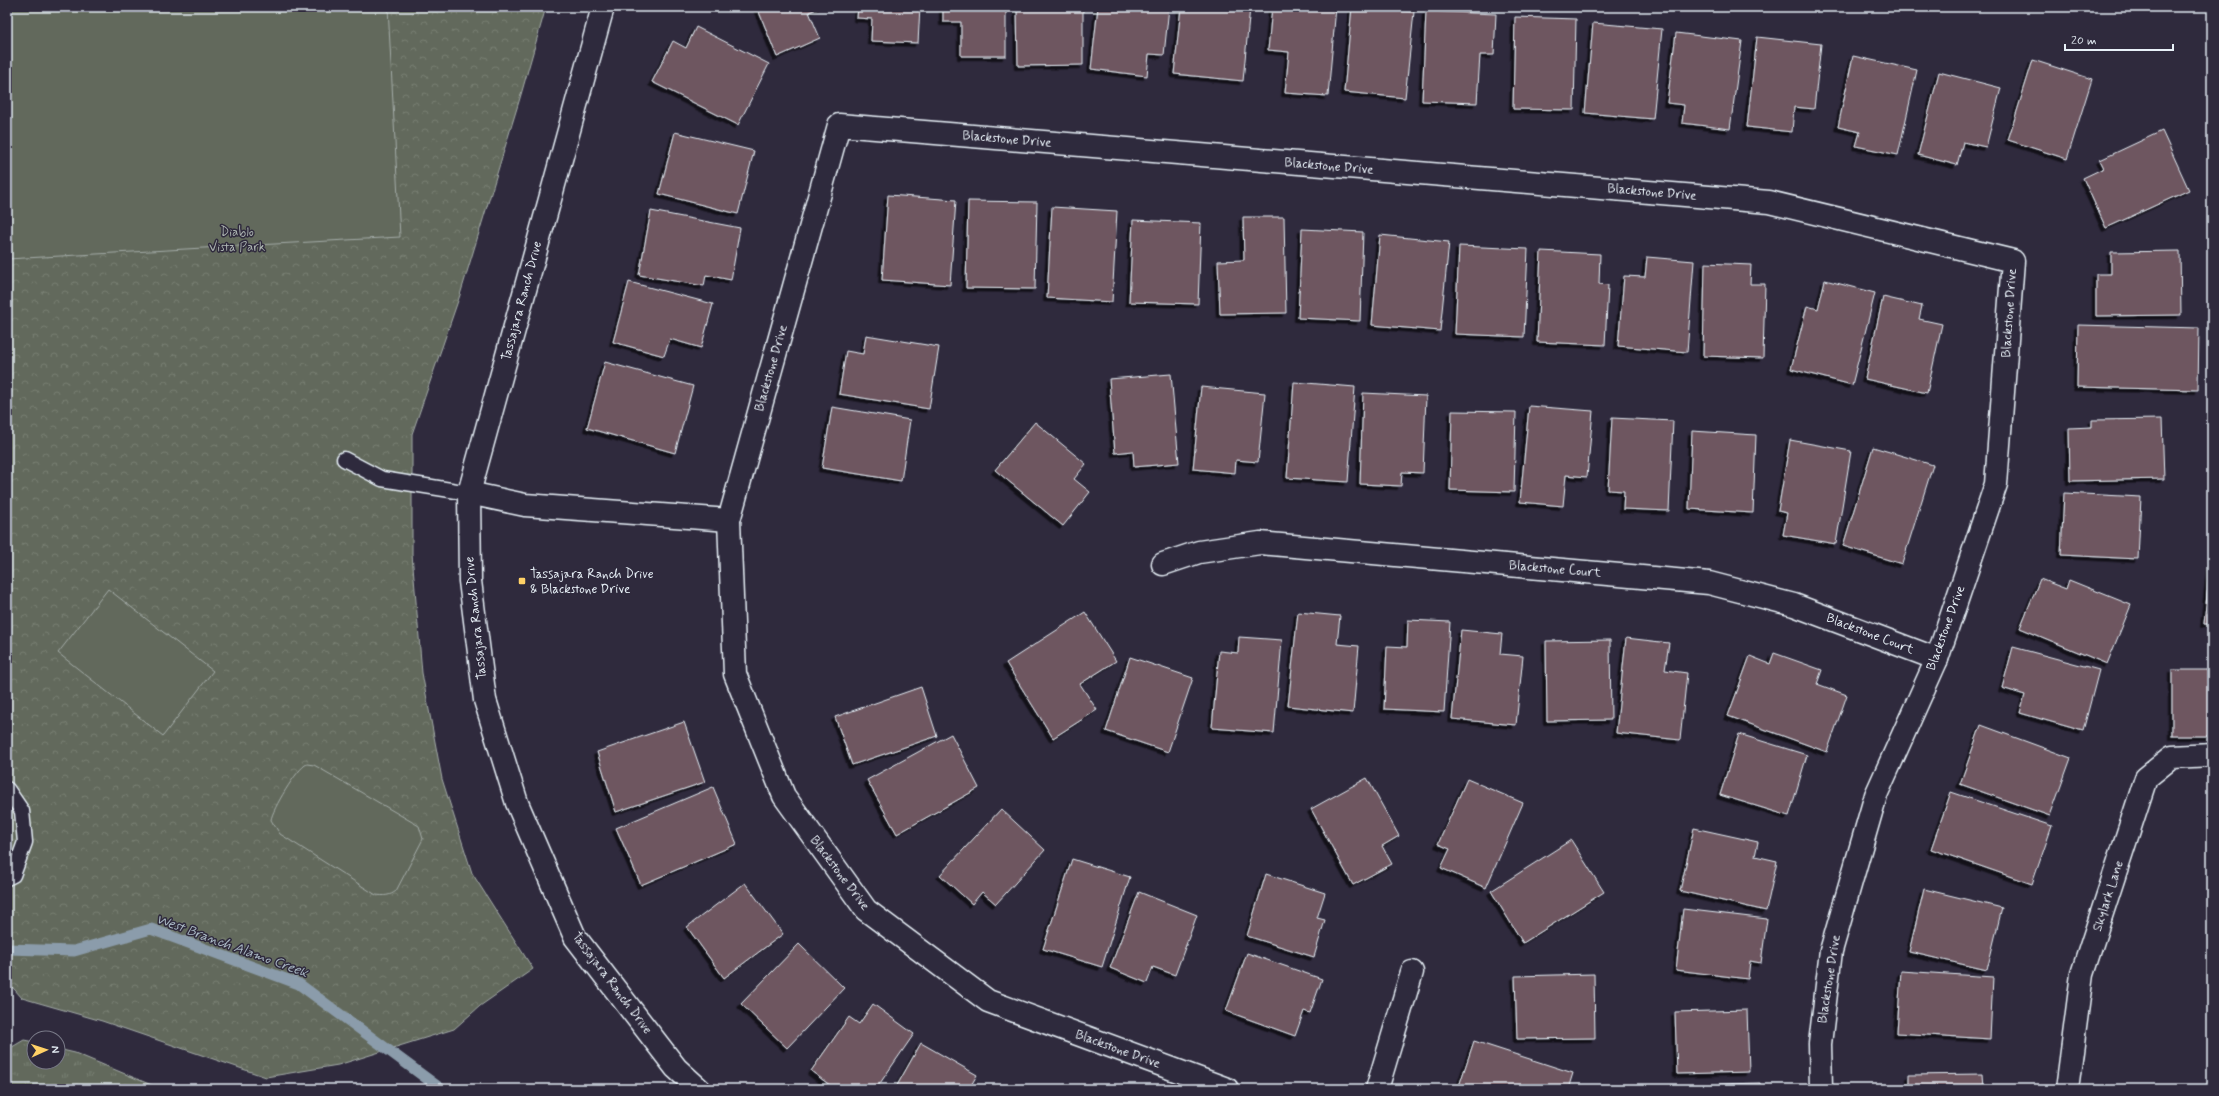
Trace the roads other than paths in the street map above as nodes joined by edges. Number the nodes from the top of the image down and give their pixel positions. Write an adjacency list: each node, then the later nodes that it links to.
1 (603, 7): 3 (street, Tassajara Ranch Drive)
2 (344, 459): 3 (lane)
3 (469, 493): 4 (street); 11 (street, Tassajara Ranch Drive)
4 (729, 520): 6 (street, Blackstone Drive); 12 (street, Blackstone Drive)
5 (1163, 564): 6 (street, Blackstone Court)
6 (1936, 659): 14 (street, Blackstone Drive)
7 (2212, 755): 15 (street, Skylark Lane)
8 (7, 789): 9 (lane)
9 (7, 878)
10 (1412, 972): 13 (street)
11 (699, 1089)
12 (1227, 1089)
13 (1377, 1089)
14 (1821, 1089)
15 (2066, 1089)

